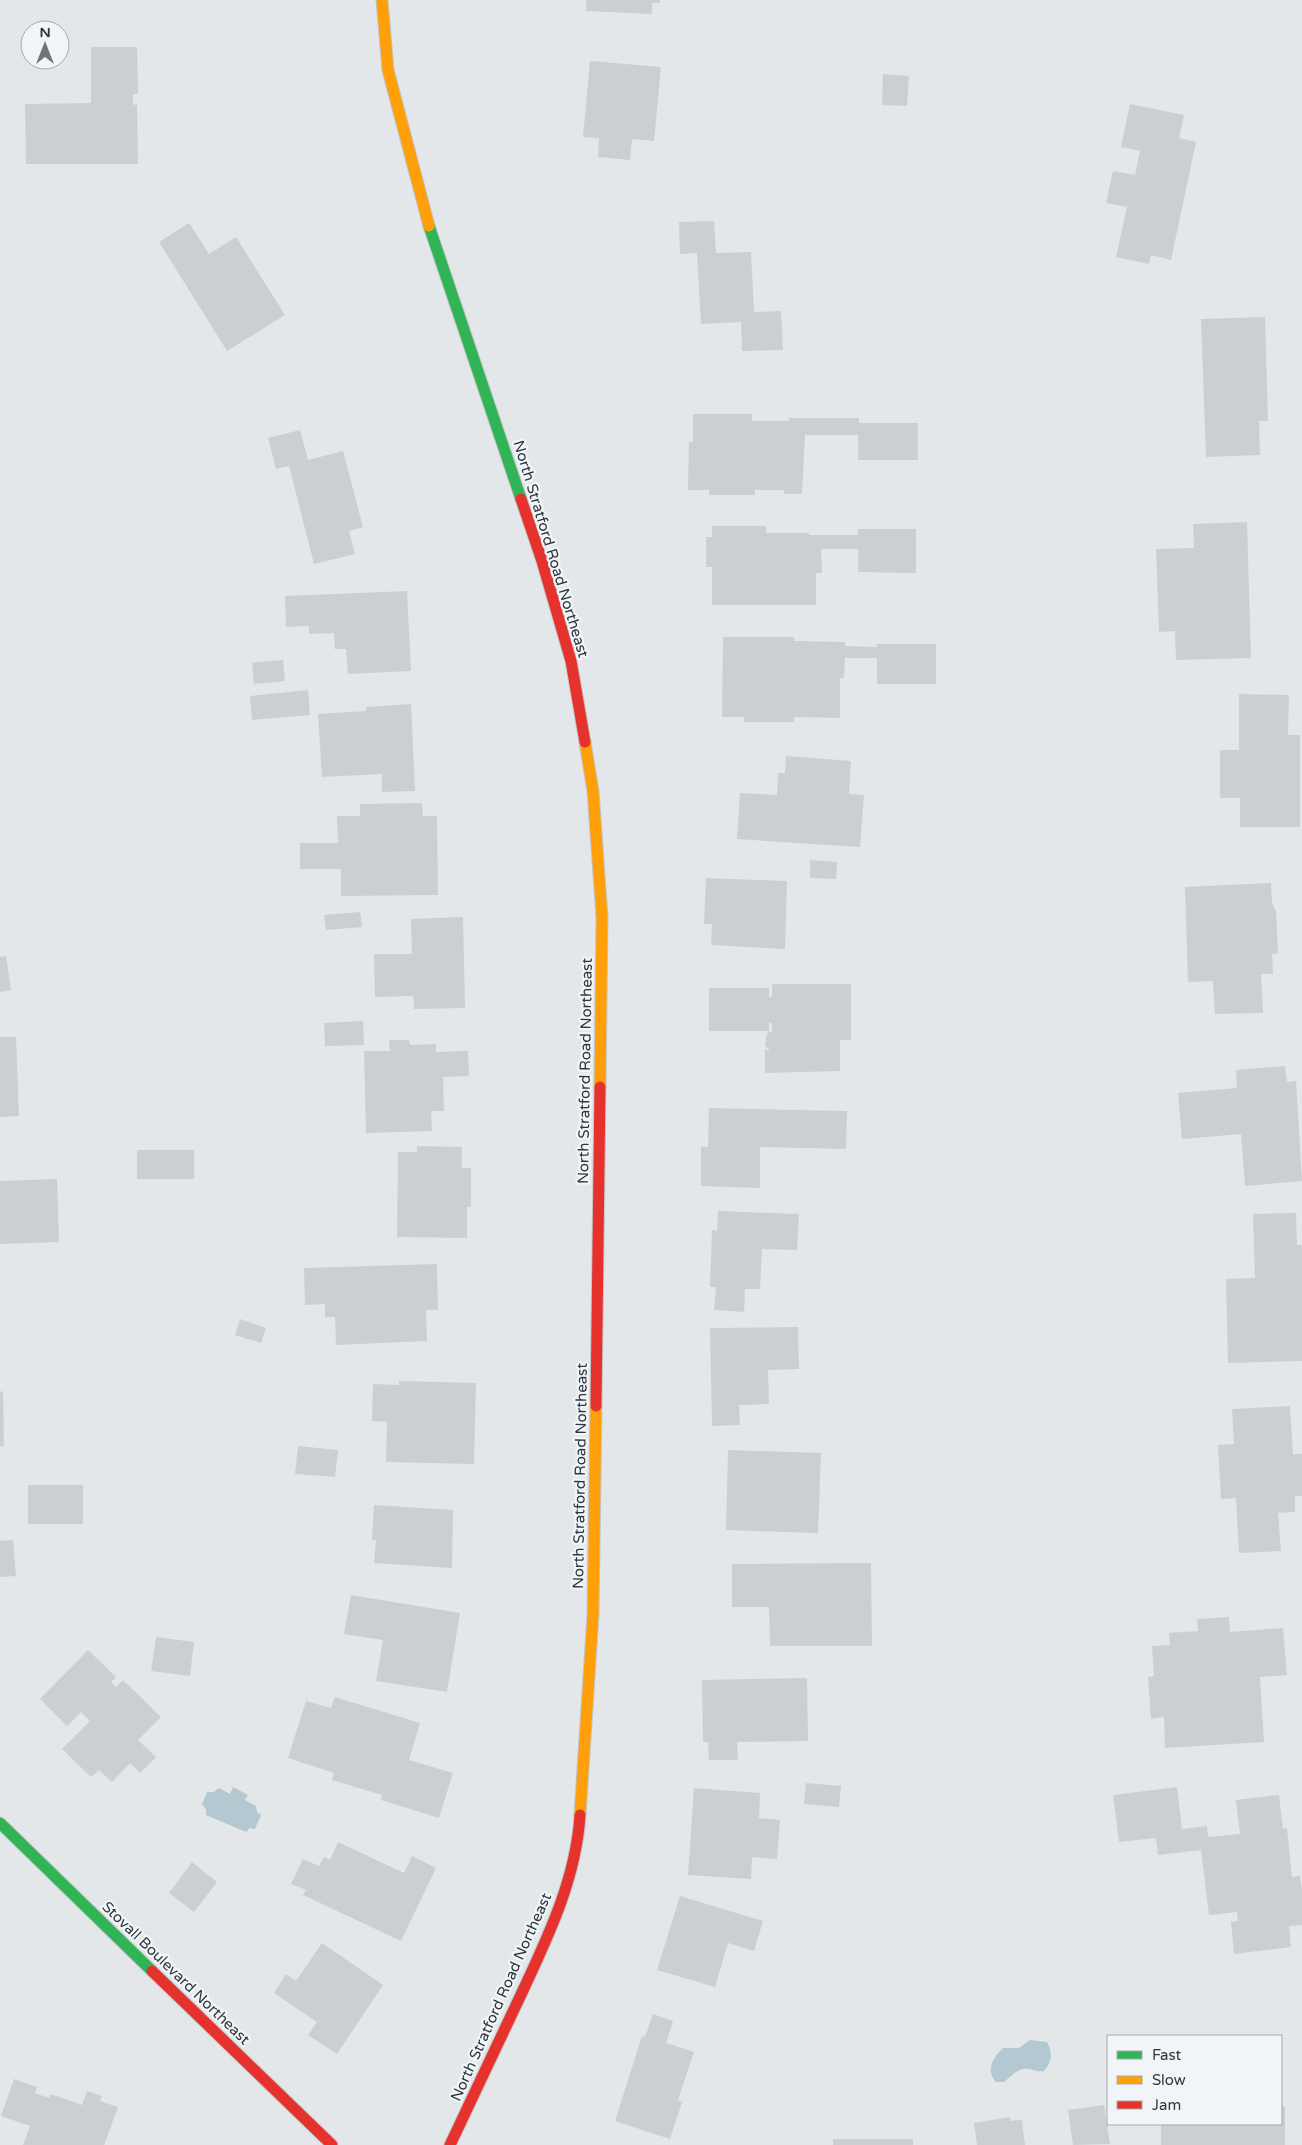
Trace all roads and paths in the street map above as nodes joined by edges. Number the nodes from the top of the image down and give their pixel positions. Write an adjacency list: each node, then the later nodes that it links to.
1 (382, 0): 4 (street, North Stratford Road Northeast)
2 (0, 1823): 3 (street, Stovall Boulevard Northeast)
3 (332, 2145)
4 (450, 2145)

